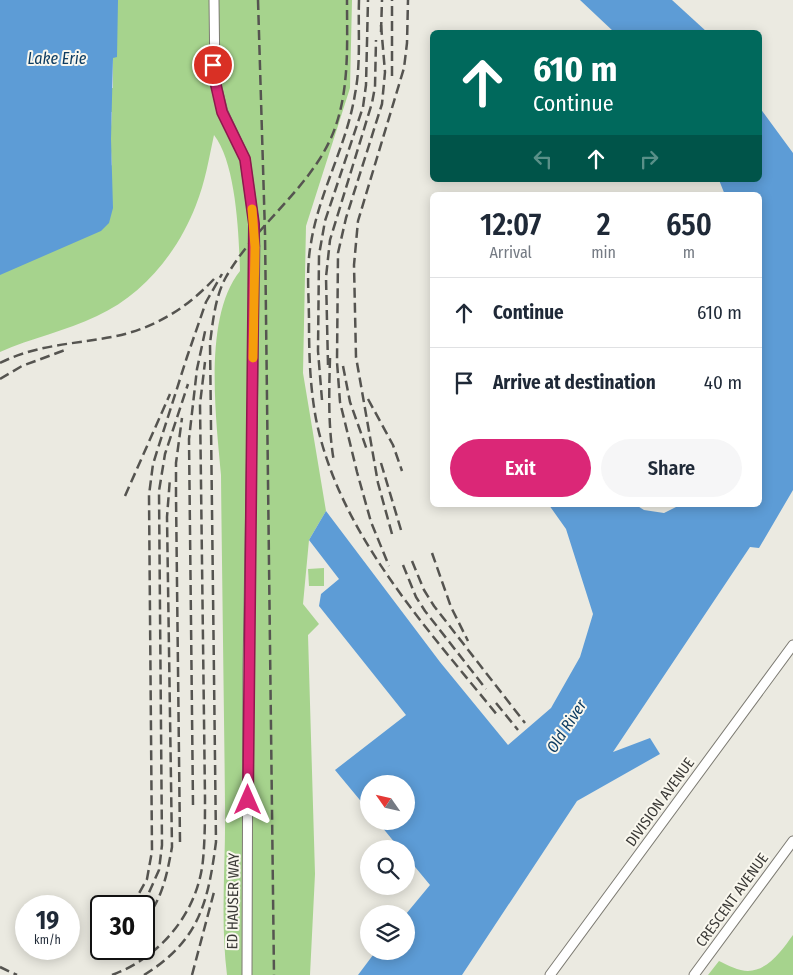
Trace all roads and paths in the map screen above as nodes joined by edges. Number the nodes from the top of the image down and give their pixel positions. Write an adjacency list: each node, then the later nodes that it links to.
1 (214, 0): 4 (street, ED HAUSER WAY, bridge)
2 (793, 645): 5 (street, DIVISION AVENUE)
3 (793, 841): 6 (street, CRESCENT AVENUE)
4 (247, 975)
5 (550, 975)
6 (694, 975)

